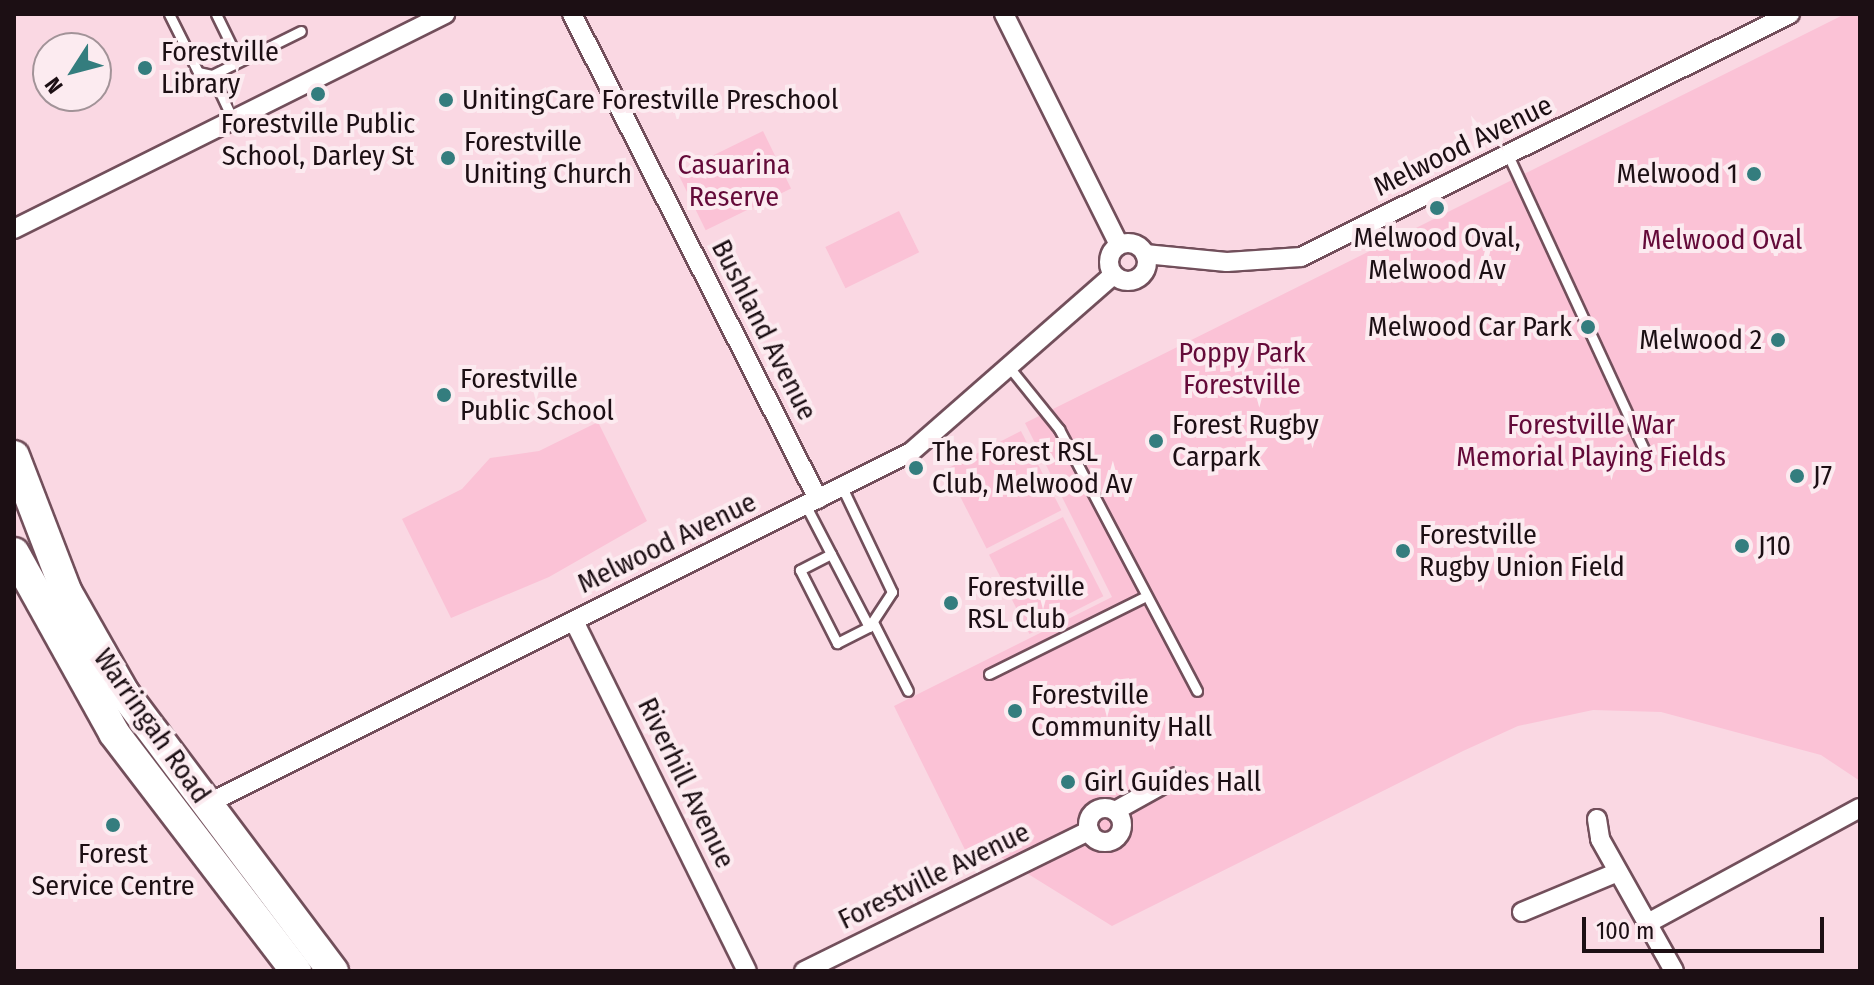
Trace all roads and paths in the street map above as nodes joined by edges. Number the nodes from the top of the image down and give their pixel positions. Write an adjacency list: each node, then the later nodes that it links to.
1 (169, 14): 10 (lane)
2 (216, 14): 9 (lane)
3 (445, 14): 7 (street)
4 (572, 14): 21 (street, Bushland Avenue)
5 (1004, 14): 14 (street)
6 (1790, 14): 12 (street, Melwood Avenue)
7 (422, 19): 11 (street)
8 (301, 31): 9 (lane)
9 (239, 61): 10 (lane)
10 (212, 75): 11 (lane)
11 (233, 120): 13 (street)
12 (1508, 155): 15 (street, Melwood Avenue); 18 (lane)
13 (14, 229)
14 (1119, 245): 15 (street, Melwood Avenue); 16 (street)
15 (1145, 254): 16 (street)
16 (1113, 275): 17 (street, Melwood Avenue)
17 (1009, 367): 20 (street, Melwood Avenue); 24 (lane)
18 (1646, 453)
19 (14, 456): 31 (highway, Warringah Road)
20 (842, 487): 21 (street, Melwood Avenue); 26 (lane)
21 (812, 503): 23 (lane); 25 (street, Melwood Avenue)
22 (14, 553): 37 (highway, Warringah Road)
23 (831, 554): 26 (lane); 26 (lane)
24 (1142, 598): 27 (lane); 29 (lane)
25 (574, 621): 31 (street, Melwood Avenue); 39 (street, Riverhill Avenue)
26 (871, 625): 28 (lane)
27 (989, 674)
28 (908, 691)
29 (1197, 691)
30 (1176, 777): 40 (street, Forestville Avenue)
31 (207, 804): 38 (highway, Warringah Road)
32 (1860, 808): 36 (street)
33 (1597, 819): 34 (street)
34 (1618, 872): 35 (street); 36 (street)
35 (1522, 912)
36 (1648, 923): 41 (street)
37 (296, 971)
38 (333, 971)
39 (747, 971)
40 (804, 971)
41 (1674, 971)

